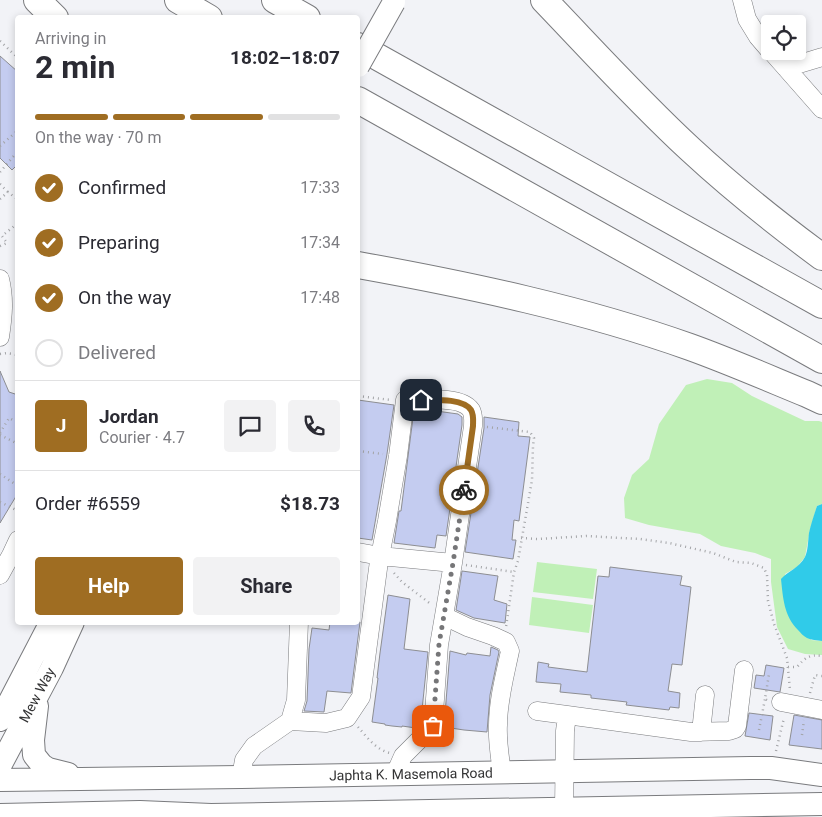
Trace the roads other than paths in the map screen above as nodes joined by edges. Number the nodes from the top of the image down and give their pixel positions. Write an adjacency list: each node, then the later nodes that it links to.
1 (37, 0): 7 (highway)
2 (178, 0): 8 (highway)
3 (275, 0): 9 (highway)
4 (544, 0): 18 (highway)
5 (742, 0): 10 (street)
6 (394, 1): 14 (main road, bridge)
7 (52, 15)
8 (204, 15)
9 (302, 15)
10 (761, 40)
11 (360, 47): 21 (highway)
12 (822, 57): 15 (street)
13 (778, 60): 15 (street)
14 (360, 62)
15 (786, 68): 17 (street)
16 (360, 101): 23 (highway)
17 (822, 109)
18 (822, 257)
19 (360, 265): 24 (highway)
20 (0, 279): 22 (street)
21 (822, 305)
22 (0, 336)
23 (822, 360)
24 (822, 401)
25 (15, 546): 29 (street)
26 (360, 552): 27 (street)
27 (380, 556): 28 (street); 28 (street); 42 (street)
28 (453, 563): 30 (street)
29 (0, 575)
30 (444, 616): 44 (street); 47 (street)
31 (49, 625): 41 (main road, Mew Way)
32 (72, 625): 35 (main road, Mew Way)
33 (299, 625): 42 (street)
34 (744, 670): 43 (street)
35 (38, 692): 45 (main road, Mew Way); 50 (main road)
36 (705, 696): 43 (street)
37 (778, 702): 38 (street)
38 (822, 710)
39 (537, 711): 40 (street)
40 (567, 715): 43 (street); 46 (street)
41 (0, 720)
42 (290, 721): 49 (street)
43 (701, 732)
44 (399, 765): 47 (main road, Japhta K. Masemola Road); 49 (main road, Japhta K. Masemola Road)
45 (0, 766)
46 (565, 770): 47 (main road, Japhta K. Masemola Road); 48 (main road, Japhta K. Masemola Road); 53 (street)
47 (502, 773)
48 (822, 775)
49 (241, 777): 50 (main road, Japhta K. Masemola Road)
50 (92, 779): 51 (main road, Japhta K. Masemola Road)
51 (0, 780)
52 (822, 804): 53 (main road)
53 (564, 808): 54 (main road)
54 (0, 815)

